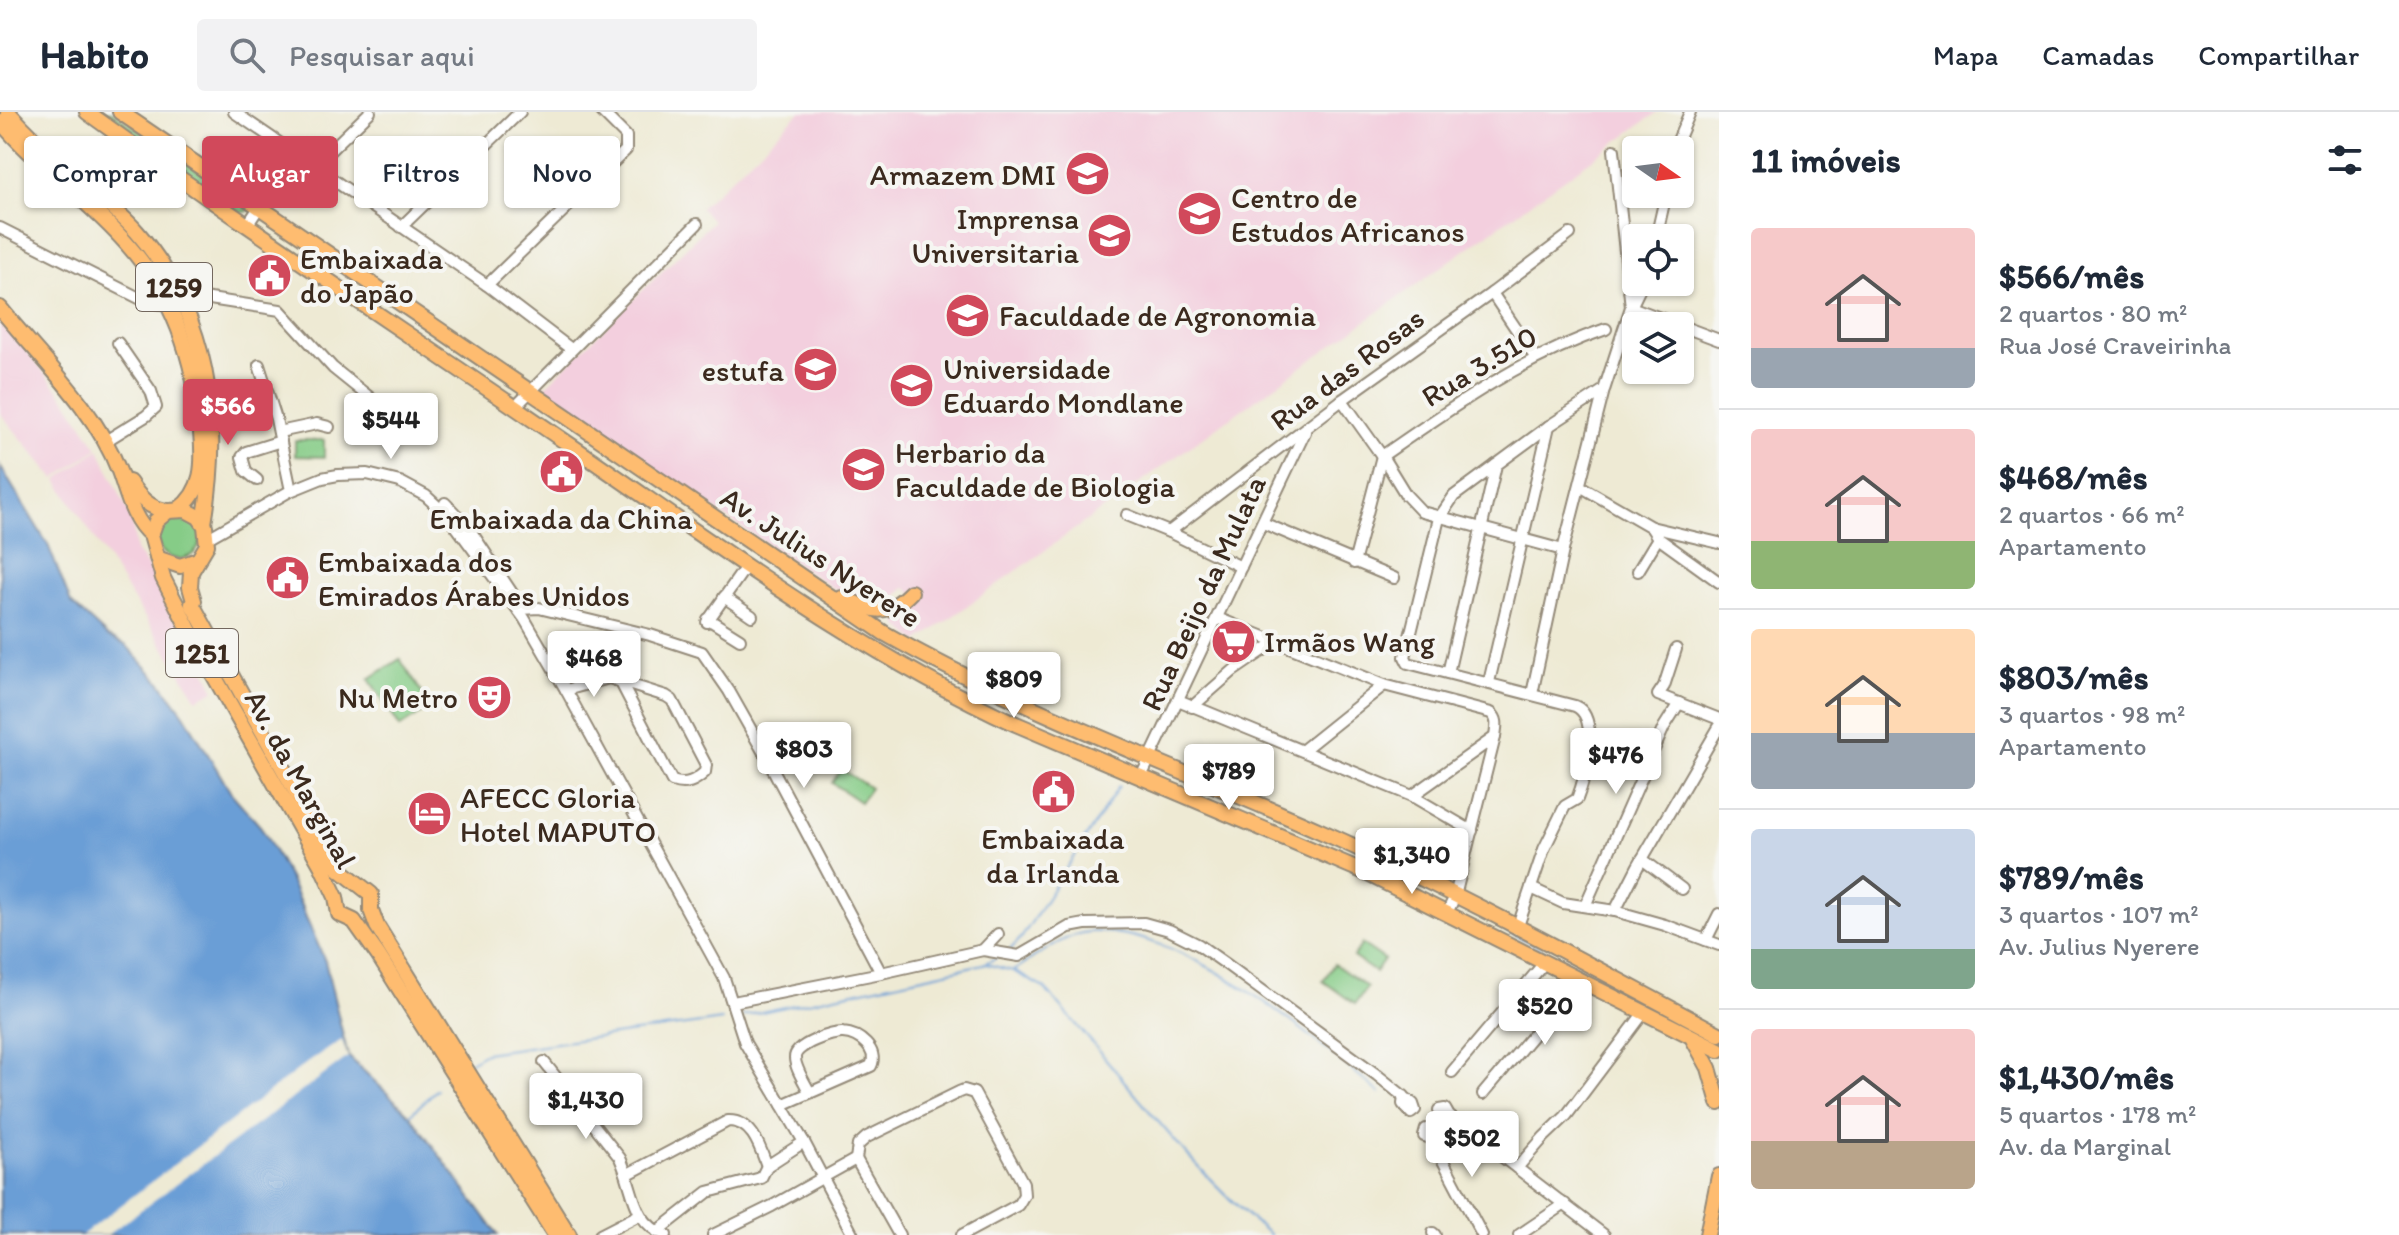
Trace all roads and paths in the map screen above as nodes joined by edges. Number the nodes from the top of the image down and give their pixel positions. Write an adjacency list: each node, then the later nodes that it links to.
1 (8, 112): 25 (main road, 1259)
2 (87, 112): 17 (main road, Av. Julius Nyerere)
3 (120, 112): 14 (main road, Av. Julius Nyerere)
4 (234, 112): 10 (street)
5 (370, 112): 12 (street)
6 (520, 112): 19 (street)
7 (602, 112): 22 (street)
8 (1690, 112): 11 (street)
9 (0, 121): 25 (main road)
10 (267, 136)
11 (1680, 136)
12 (338, 143)
13 (1614, 150): 26 (street)
14 (202, 168)
15 (338, 185): 19 (street)
16 (260, 208): 17 (street); 35 (main road, Av. Julius Nyerere)
17 (248, 224): 38 (main road, Av. Julius Nyerere)
18 (697, 224): 31 (street)
19 (401, 227): 22 (street)
20 (0, 228): 25 (street)
21 (1570, 234): 23 (street, Rua das Rosas)
22 (487, 285): 31 (street)
23 (1492, 293): 32 (street); 36 (street, Rua das Rosas)
24 (1636, 296): 26 (street)
25 (174, 299): 37 (street); 50 (main road); 55 (main road, 1259)
26 (1631, 307): 29 (street); 34 (street)
27 (0, 308): 43 (main road, Av. da Marginal / 1251)
28 (1606, 329): 32 (street, Rua 3.510)
29 (1719, 340)
30 (118, 343): 43 (street)
31 (571, 349): 35 (street)
32 (1535, 357): 44 (street, Rua 3.510)
33 (259, 365): 42 (street)
34 (1604, 390): 39 (street); 49 (street)
35 (530, 391): 38 (street); 72 (main road, Av. Julius Nyerere)
36 (1342, 400): 41 (street, Rua das Rosas); 44 (street)
37 (374, 401)
38 (515, 407): 66 (main road, Av. Julius Nyerere)
39 (1549, 426): 45 (street); 60 (street)
40 (329, 427): 42 (street)
41 (1306, 429): 53 (street, Rua Beijo da Mulata); 57 (street, Rua das Rosas)
42 (280, 437): 47 (street); 48 (street)
43 (104, 442): 46 (main road, Av. da Marginal / 1251)
44 (1382, 456): 52 (street); 65 (street)
45 (1496, 464): 52 (street); 56 (street)
46 (118, 469): 50 (main road); 58 (main road, Av. da Marginal / 1251)
47 (257, 480)
48 (290, 486): 55 (street); 74 (street)
49 (1580, 486): 54 (street); 62 (street)
50 (173, 511): 55 (main road); 58 (main road)
51 (1127, 515): 57 (street)
52 (1439, 518): 56 (street); 80 (street)
53 (1263, 523): 65 (street); 67 (street, Rua Beijo da Mulata)
54 (1651, 527): 59 (street); 61 (street)
55 (205, 529): 64 (main road, Av. da Marginal / 1251); 74 (street)
56 (1481, 530): 60 (street); 80 (street)
57 (1169, 532): 67 (street)
58 (151, 535): 63 (main road, Av. da Marginal / 1251)
59 (1658, 538): 68 (street); 70 (street)
60 (1522, 541): 62 (street); 82 (street)
61 (1719, 543)
62 (1563, 550): 85 (street)
63 (157, 558): 64 (main road); 102 (main road, Av. da Marginal / 1251)
64 (195, 561): 98 (main road, Av. da Marginal / 1251)
65 (1354, 563): 69 (street)
66 (747, 565): 73 (street); 94 (main road, Av. Julius Nyerere)
67 (1241, 567): 76 (street, Rua Beijo da Mulata)
68 (1638, 571)
69 (1394, 578)
70 (1719, 582)
71 (911, 592): 72 (main road)
72 (830, 596): 93 (main road, Av. Julius Nyerere)
73 (724, 597): 75 (street); 77 (street)
74 (522, 614): 84 (street); 114 (street)
75 (752, 616)
76 (1217, 618): 78 (street); 86 (street, Rua Beijo da Mulata)
77 (740, 639)
78 (1277, 641): 83 (street); 88 (street)
79 (1676, 649): 87 (street)
80 (1448, 673): 82 (street)
81 (619, 679): 81 (street); 84 (street)
82 (1489, 682): 85 (street)
83 (1384, 685): 91 (street); 92 (street)
84 (566, 690): 119 (street)
85 (1532, 694): 99 (street)
86 (1178, 700): 88 (street); 93 (street, Rua Beijo da Mulata)
87 (1679, 703): 89 (street); 103 (street)
88 (1192, 707): 92 (street)
89 (1719, 719)
90 (1719, 727): 97 (street)
91 (1495, 737): 95 (street); 96 (street)
92 (1303, 750): 95 (street)
93 (1151, 758): 94 (street, Rua Beijo da Mulata); 101 (main road, Av. Julius Nyerere)
94 (1141, 777): 106 (main road, Av. Julius Nyerere)
95 (1412, 796): 96 (street)
96 (1472, 831): 101 (street)
97 (1642, 859): 100 (street); 105 (street)
98 (361, 885): 102 (main road, Av. da Marginal); 104 (main road, Av. da Marginal / 1251)
99 (1531, 888): 103 (street); 109 (street)
100 (1682, 889)
101 (1455, 896): 106 (street); 109 (main road, Av. Julius Nyerere)
102 (336, 897): 108 (main road, Av. da Marginal / 1251)
103 (1585, 906): 105 (street)
104 (371, 910): 108 (main road); 144 (main road, Av. da Marginal / 1251)
105 (1615, 911): 111 (street)
106 (1447, 913): 115 (main road, Av. Julius Nyerere)
107 (1719, 914): 111 (street)
108 (354, 921): 143 (main road, Av. da Marginal / 1251)
109 (1517, 929): 121 (main road, Av. Julius Nyerere)
110 (998, 934): 113 (street)
111 (1706, 940): 112 (street)
112 (1719, 945)
113 (988, 951): 116 (street); 128 (street)
114 (873, 955): 116 (street); 117 (street)
115 (1545, 962): 118 (main road, Av. Julius Nyerere); 125 (street)
116 (881, 973): 117 (street)
117 (868, 976): 119 (street)
118 (1580, 979): 120 (main road, Av. Julius Nyerere); 127 (street)
119 (733, 1002): 130 (street)
120 (1645, 1011): 122 (main road, Av. Julius Nyerere); 136 (street)
121 (1719, 1034)
122 (1690, 1035): 123 (main road, Av. Julius Nyerere); 129 (main road)
123 (1719, 1050)
124 (544, 1062): 137 (street)
125 (1452, 1072)
126 (810, 1093): 126 (street); 130 (street)
127 (1483, 1094)
128 (1404, 1096)
129 (1719, 1103)
130 (782, 1105): 133 (street)
131 (1449, 1116): 136 (street)
132 (1431, 1138): 150 (street)
133 (804, 1142): 135 (street); 138 (street)
134 (856, 1159): 138 (street); 148 (street); 149 (street)
135 (767, 1166): 137 (street); 142 (street)
136 (1517, 1168): 140 (street)
137 (628, 1174): 141 (street)
138 (823, 1176): 146 (street); 147 (street)
139 (1719, 1176): 153 (main road)
140 (1565, 1204): 151 (street); 152 (street)
141 (639, 1215): 142 (street); 145 (street)
142 (662, 1234)
143 (555, 1235)
144 (569, 1235)
145 (600, 1235)
146 (713, 1235)
147 (853, 1235)
148 (899, 1235)
149 (962, 1235)
150 (1482, 1235)
151 (1519, 1235)
152 (1604, 1235)
153 (1707, 1235)

